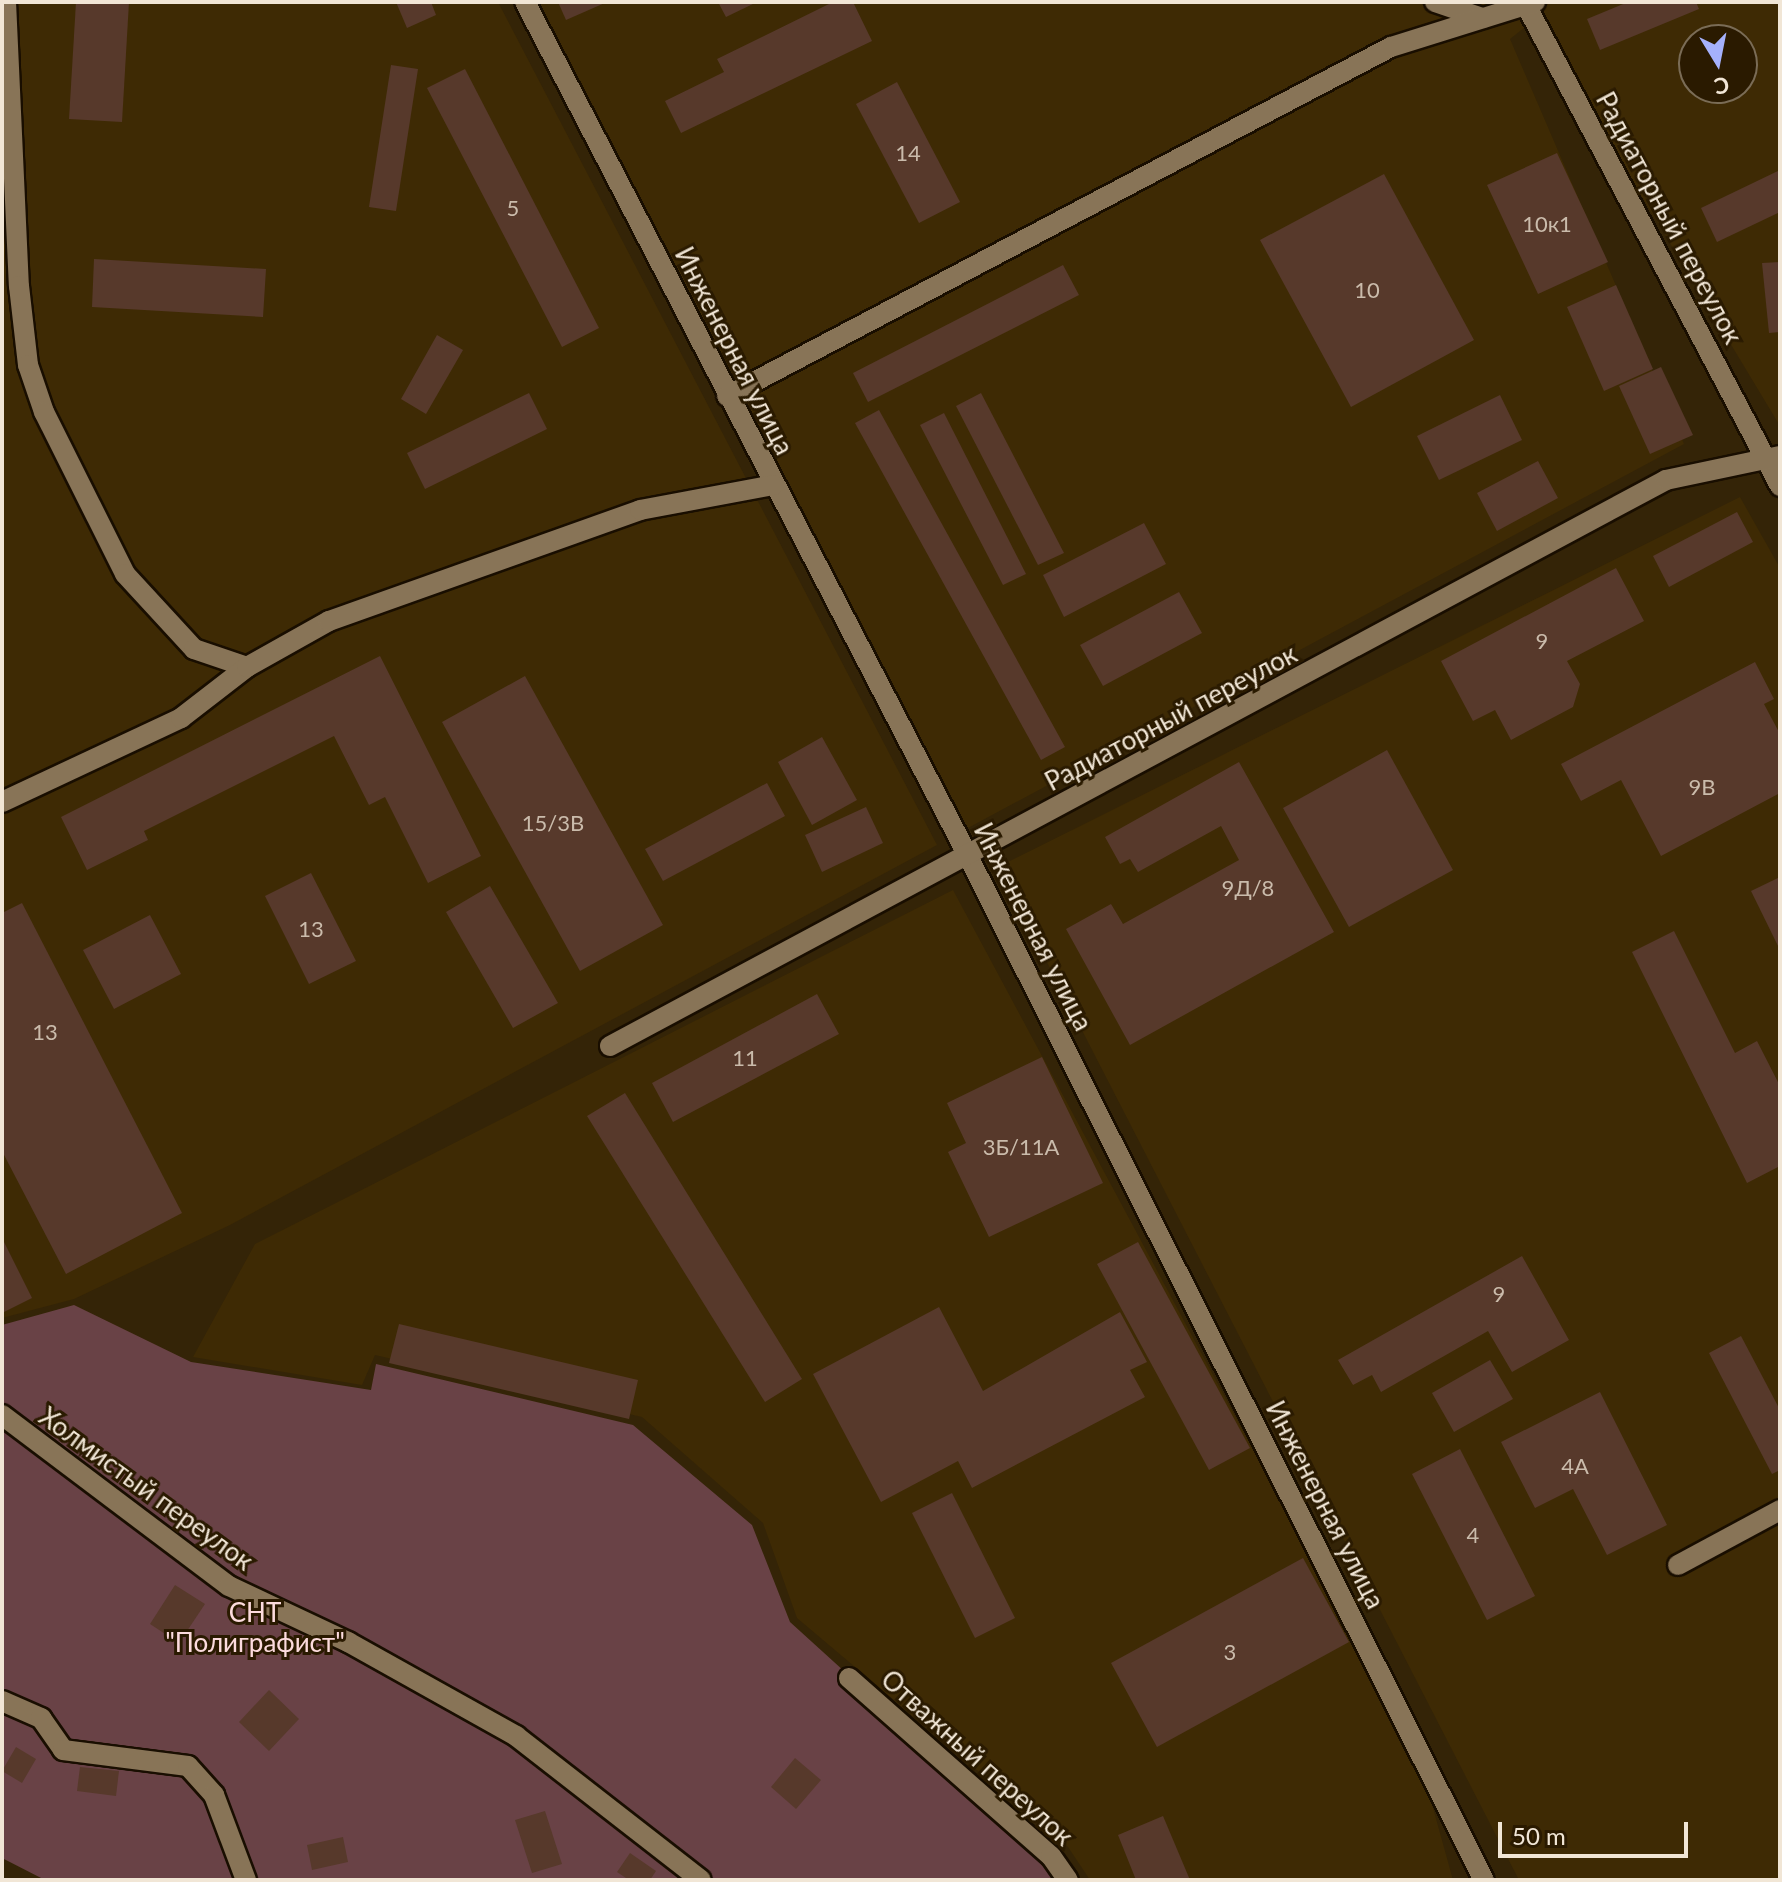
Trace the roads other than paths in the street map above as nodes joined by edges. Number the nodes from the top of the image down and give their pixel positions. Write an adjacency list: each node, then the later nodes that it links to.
1 (6, 2): 10 (street)
2 (525, 2): 6 (street, Инженерная улица)
3 (1435, 2): 5 (street)
4 (1530, 3): 5 (street, Радиаторный переулок); 7 (street, Радиаторный переулок)
5 (1482, 18): 6 (street, Радиаторный переулок)
6 (727, 396): 8 (street, Инженерная улица)
7 (1772, 456): 9 (street, Радиаторный переулок); 12 (street, Радиаторный переулок)
8 (774, 485): 10 (street); 12 (street, Инженерная улица)
9 (1780, 486)
10 (247, 667): 11 (street)
11 (2, 802)
12 (969, 858): 13 (street, Радиаторный переулок); 22 (street, Инженерная улица)
13 (610, 1046)
14 (3, 1418): 20 (street, Холмистый переулок)
15 (1780, 1510): 16 (street)
16 (1678, 1565)
17 (849, 1678): 21 (street, Отважный переулок)
18 (2, 1701): 19 (street)
19 (246, 1880)
20 (701, 1880)
21 (1068, 1880)
22 (1484, 1880)

